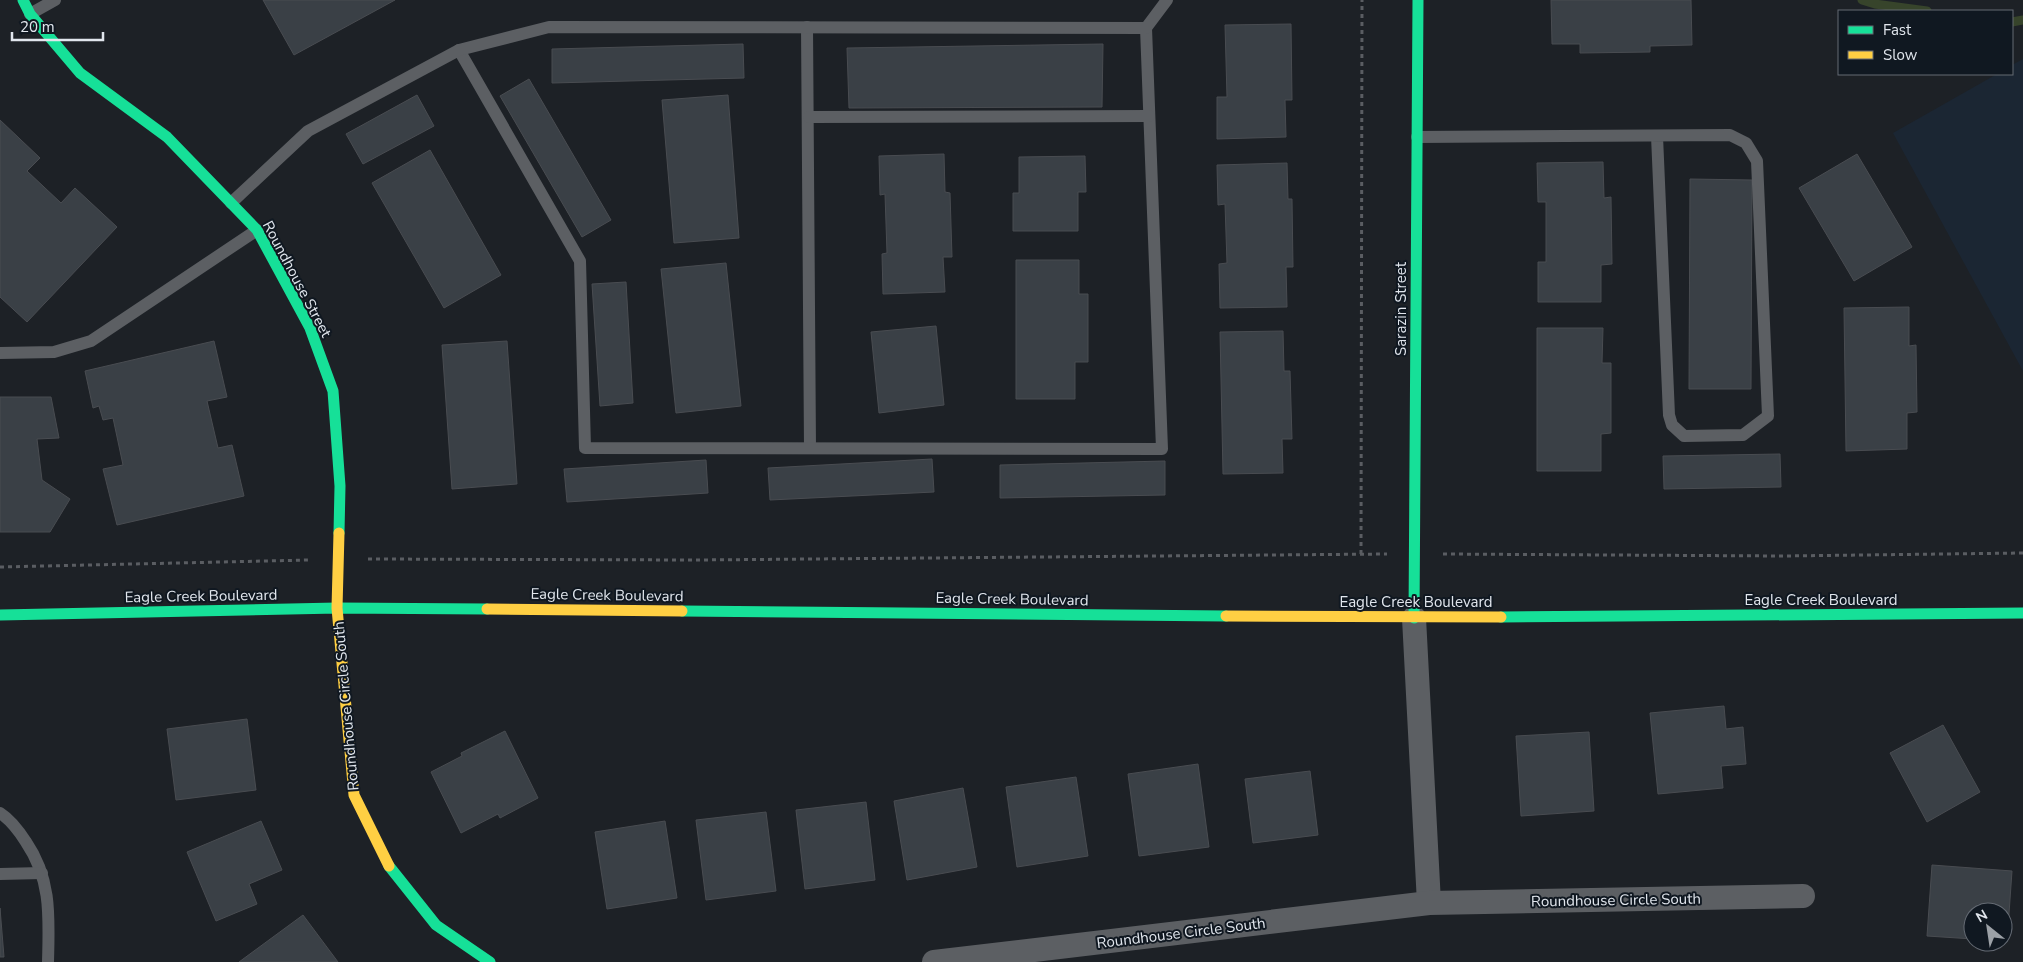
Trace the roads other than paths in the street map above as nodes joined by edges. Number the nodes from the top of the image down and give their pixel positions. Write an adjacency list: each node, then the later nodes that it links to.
1 (23, 0): 5 (street, Roundhouse Street)
2 (55, 0): 5 (lane)
3 (1167, 0): 7 (lane)
4 (1418, 0): 12 (street, Sarazin Street)
5 (30, 14): 13 (street, Roundhouse Street)
6 (807, 28): 7 (lane); 8 (lane); 10 (lane)
7 (1146, 28): 9 (lane)
8 (460, 50): 13 (lane); 16 (lane)
9 (1150, 116): 10 (lane); 16 (lane)
10 (809, 117): 16 (lane)
11 (1657, 136): 11 (lane); 12 (lane)
12 (1417, 137): 20 (street, Sarazin Street)
13 (231, 203): 14 (street, Roundhouse Street)
14 (257, 230): 15 (lane); 17 (street, Roundhouse Street)
15 (0, 353)
16 (810, 448)
17 (337, 608): 19 (street, Eagle Creek Boulevard); 20 (street, Eagle Creek Boulevard); 27 (street, Roundhouse Circle South)
18 (2023, 613): 20 (street, Eagle Creek Boulevard)
19 (0, 616)
20 (1414, 618): 25 (street)
21 (0, 813): 22 (lane)
22 (42, 872): 23 (lane); 26 (lane)
23 (0, 874)
24 (1803, 896): 25 (street, Roundhouse Circle South)
25 (1429, 903): 28 (street, Roundhouse Circle South)
26 (48, 962)
27 (490, 962)
28 (934, 962)

